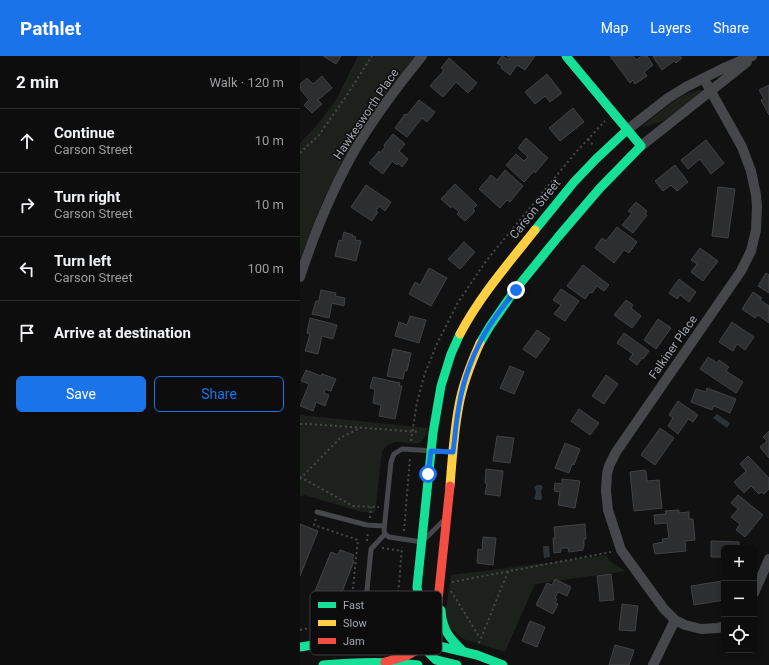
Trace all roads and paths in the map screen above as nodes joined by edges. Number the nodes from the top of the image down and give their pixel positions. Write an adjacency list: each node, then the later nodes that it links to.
1 (372, 56): 10 (path)
2 (422, 56): 11 (street, Hawkesworth Place)
3 (566, 56): 8 (street)
4 (752, 56): 6 (street, Carson Street)
5 (755, 56): 7 (street)
6 (704, 79): 7 (street, Falkiner Place); 8 (street, Carson Street)
7 (711, 91): 9 (street); 24 (street, Falkiner Place)
8 (627, 130): 9 (street); 14 (street, Carson Street)
9 (641, 146): 16 (street)
10 (300, 153)
11 (300, 277)
12 (300, 424): 13 (path)
13 (361, 428): 14 (path); 17 (path)
14 (433, 433): 15 (street, Carson Street)
15 (431, 451): 16 (lane); 18 (lane); 23 (street, Carson Street)
16 (453, 452): 20 (street)
17 (300, 478): 18 (path)
18 (386, 507): 21 (lane)
19 (318, 512): 21 (lane); 32 (path)
20 (446, 519): 23 (lane); 31 (street)
21 (384, 526): 22 (lane)
22 (386, 534): 23 (lane); 33 (lane)
23 (422, 542): 29 (street, Carson Street)
24 (621, 550): 26 (path); 36 (street, Falkiner Place)
25 (769, 559): 28 (street)
26 (508, 572): 27 (path); 30 (path)
27 (446, 583)
28 (757, 586)
29 (417, 587): 34 (street); 35 (street, Carson Street)
30 (450, 589)
31 (439, 590)
32 (353, 591)
33 (367, 591)
34 (416, 591)
35 (418, 591)
36 (675, 620): 38 (street, Falkiner Place); 52 (street)
37 (442, 623): 44 (street)
38 (721, 627)
39 (310, 628): 40 (path)
40 (300, 630)
41 (310, 645): 43 (street)
42 (442, 646): 44 (street)
43 (300, 647)
44 (464, 652): 51 (street)
45 (408, 655): 47 (street)
46 (431, 655): 50 (street)
47 (384, 662): 48 (street); 49 (street)
48 (323, 665)
49 (418, 665)
50 (456, 665)
51 (503, 665)
52 (653, 665)

